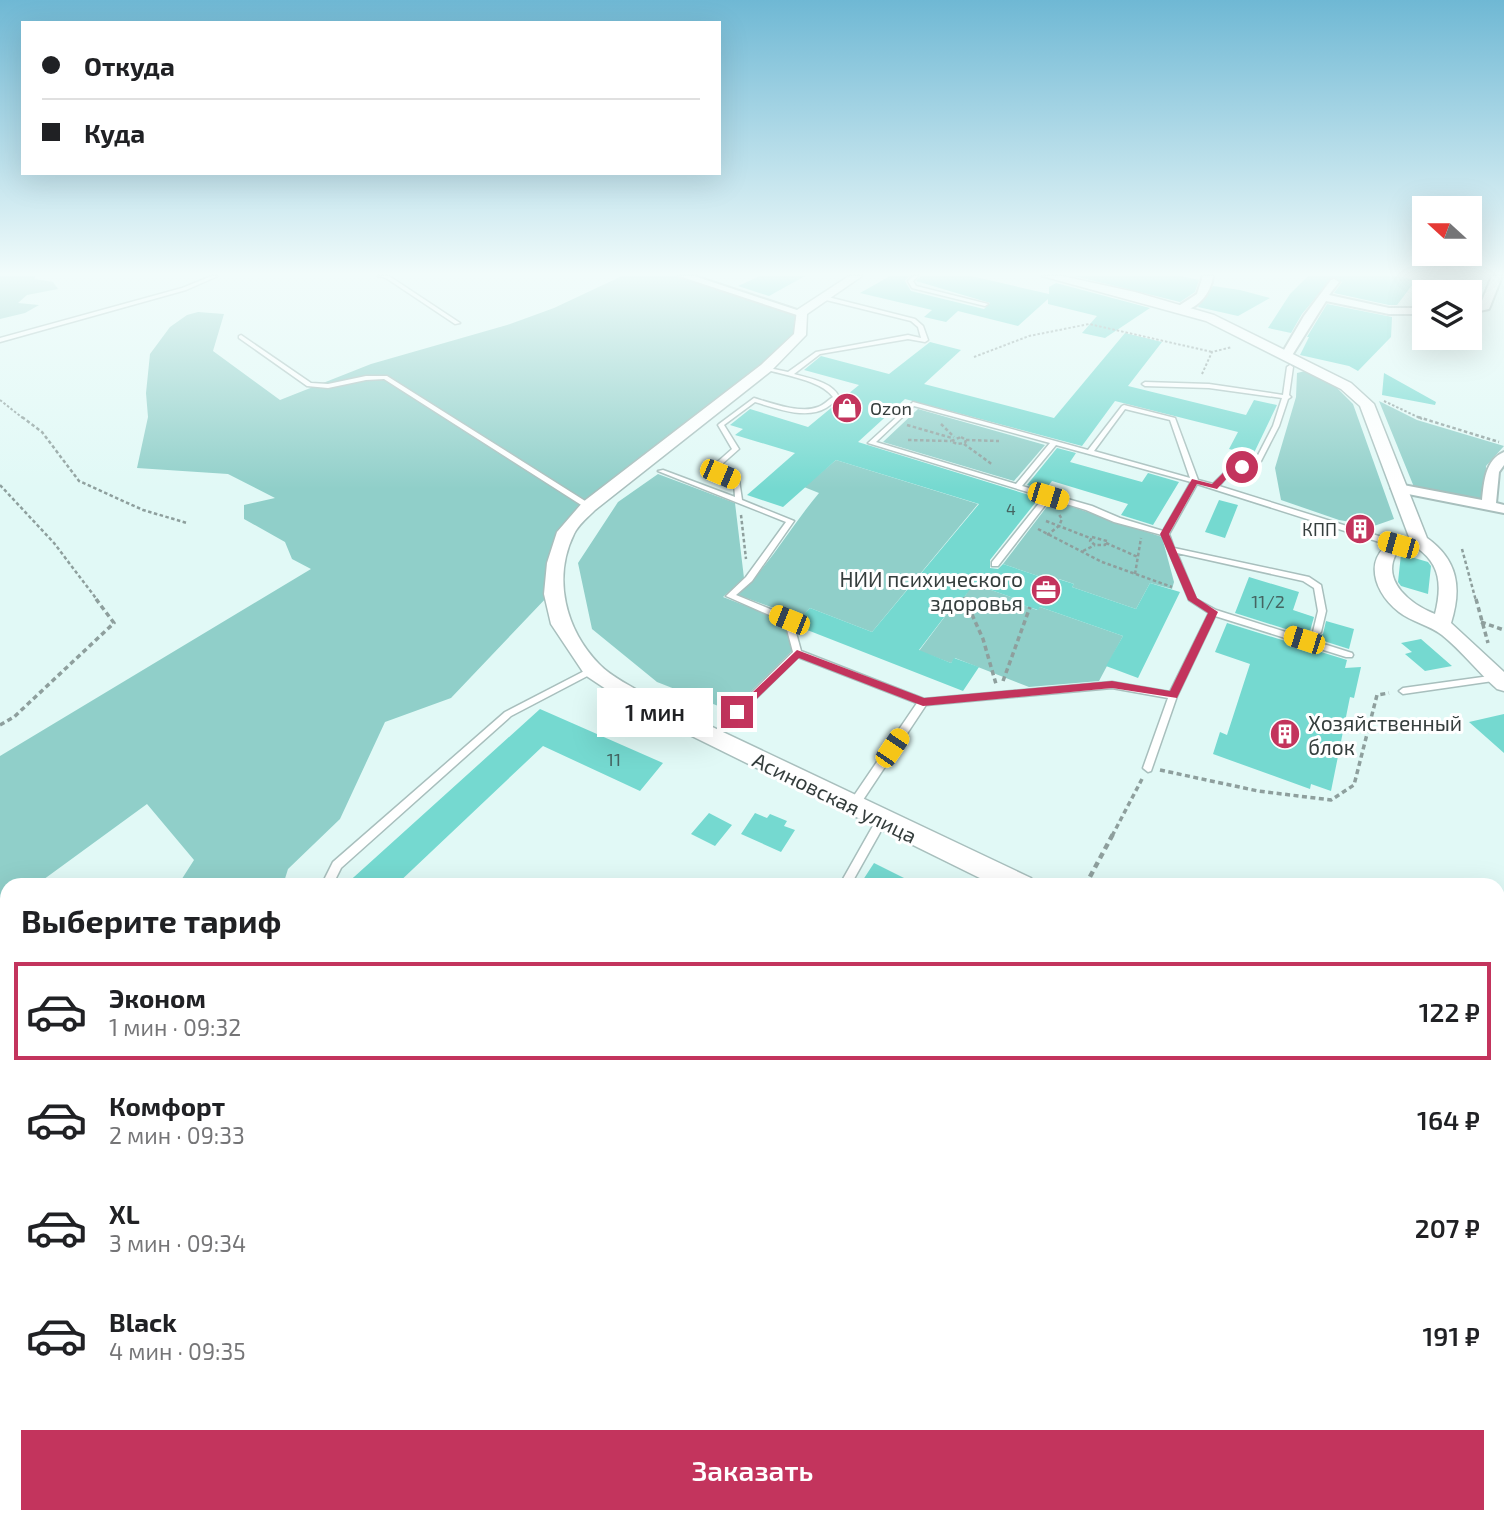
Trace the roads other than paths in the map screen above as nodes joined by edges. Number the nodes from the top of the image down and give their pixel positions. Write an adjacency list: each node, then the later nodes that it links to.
1 (256, 347): 26 (lane)
2 (788, 347): 7 (street, Асиновская улица)
3 (854, 347): 8 (lane)
4 (1267, 347): 6 (street)
5 (1296, 347): 6 (street)
6 (1289, 361): 11 (lane); 22 (street)
7 (766, 368): 8 (lane); 10 (street, Асиновская улица)
8 (790, 374): 12 (lane)
9 (1145, 383): 11 (lane)
10 (732, 394): 12 (lane); 13 (street, Асиновская улица)
11 (1288, 397): 21 (lane)
12 (754, 400): 14 (lane)
13 (701, 419): 14 (lane); 26 (street, Асиновская улица)
14 (721, 425): 24 (lane)
15 (1053, 444): 16 (lane); 20 (lane); 20 (lane)
16 (1089, 453): 19 (lane); 19 (lane)
17 (1504, 456): 25 (street)
18 (661, 471): 24 (lane)
19 (1195, 481): 21 (lane); 28 (lane)
20 (1017, 486): 23 (lane)
21 (1214, 487): 30 (lane)
22 (1398, 488): 25 (street); 29 (street)
23 (1048, 496): 28 (lane); 32 (lane)
24 (739, 501): 36 (lane)
25 (1489, 505): 27 (street)
26 (589, 506): 38 (street, Асиновская улица)
27 (1504, 509)
28 (1165, 534): 31 (lane)
29 (1419, 541): 30 (street); 34 (street)
30 (1398, 545): 34 (street)
31 (1171, 549): 33 (lane); 35 (lane)
32 (995, 564)
33 (1213, 612): 37 (lane); 41 (lane)
34 (1441, 625): 39 (street)
35 (1317, 632)
36 (797, 653): 42 (lane); 43 (lane)
37 (1349, 655)
38 (592, 670): 45 (street, Асиновская улица); 47 (lane)
39 (1501, 681): 40 (lane)
40 (1403, 691)
41 (1173, 696): 42 (lane); 44 (lane)
42 (923, 702): 45 (lane)
43 (737, 712)
44 (1148, 768)
45 (853, 806): 46 (street, Асиновская улица)
46 (882, 820): 48 (lane); 49 (street, Асиновская улица)
47 (330, 878)
48 (849, 878)
49 (1005, 878)

